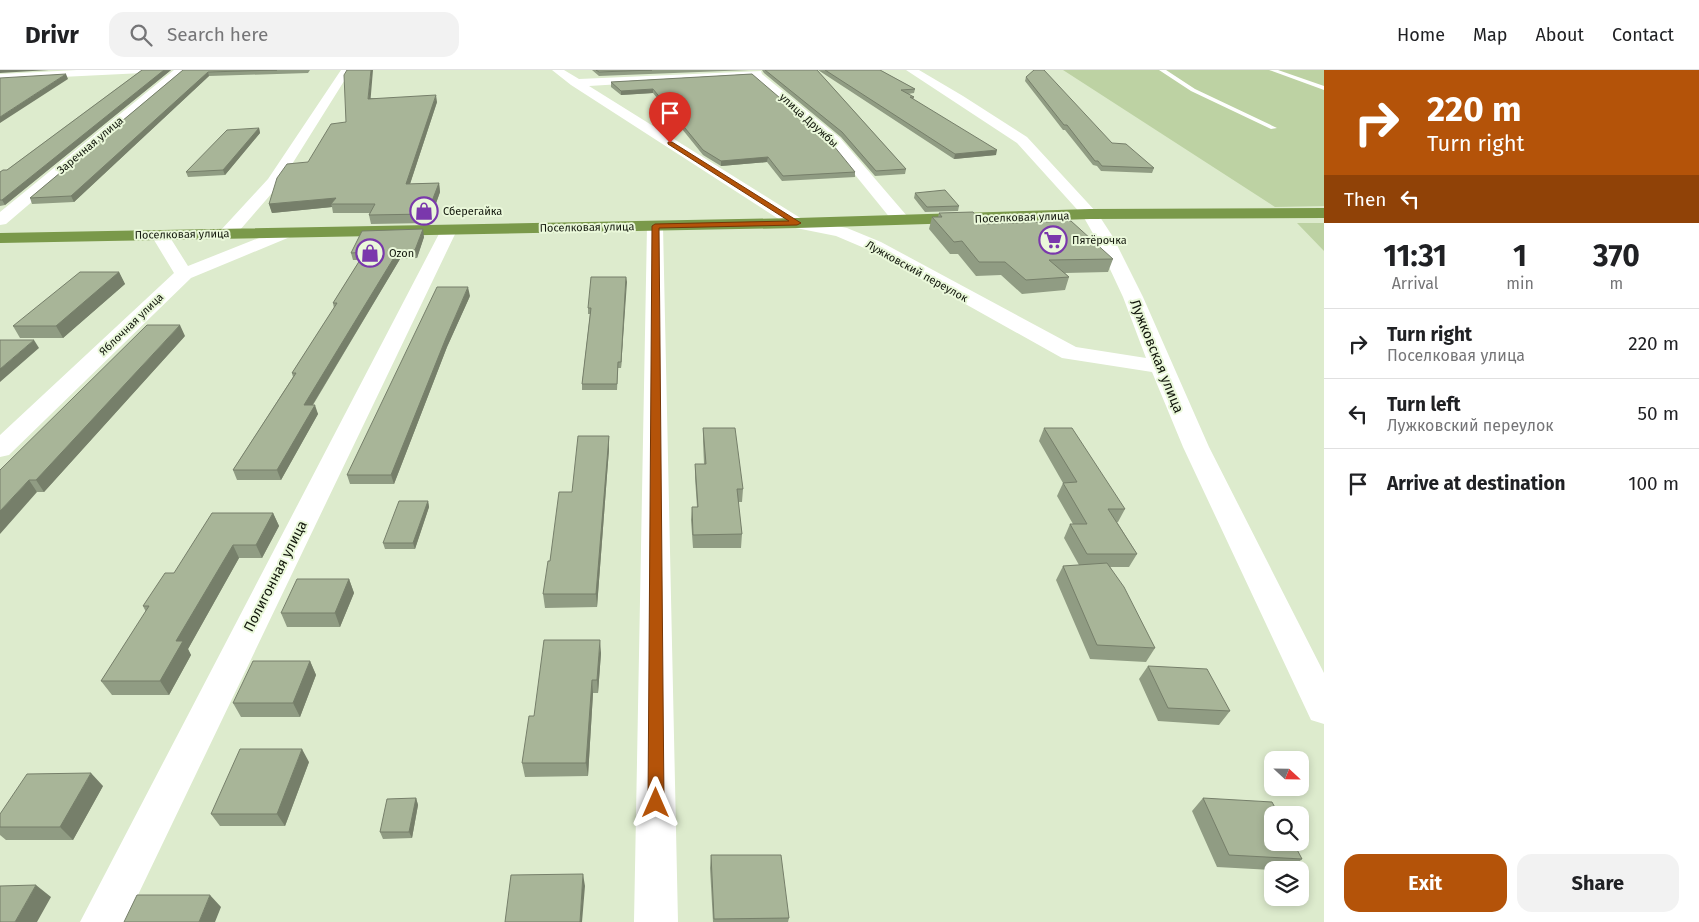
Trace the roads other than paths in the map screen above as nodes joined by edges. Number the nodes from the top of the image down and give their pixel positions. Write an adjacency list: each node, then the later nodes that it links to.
1 (143, 70): 10 (street)
2 (181, 70): 19 (street, Заречная улица)
3 (346, 70): 25 (street)
4 (557, 70): 13 (street, Лужковский переулок)
5 (642, 70): 12 (street)
6 (910, 70): 18 (street, Лужковская улица)
7 (1162, 70): 16 (lane)
8 (1272, 70): 14 (lane)
9 (754, 72): 12 (street); 20 (street, улица Дружбы)
10 (42, 73): 11 (street); 15 (street)
11 (0, 77)
12 (653, 78): 13 (street)
13 (575, 83): 21 (street, Лужковский переулок)
14 (1324, 88)
15 (15, 89)
16 (1273, 128)
17 (1324, 213): 18 (highway, Поселковая улица)
18 (1090, 214): 20 (highway, Поселковая улица); 29 (street, Лужковская улица)
19 (0, 220)
20 (901, 220): 21 (highway, Поселковая улица)
21 (797, 223): 22 (highway, Поселковая улица); 29 (street, Лужковский переулок)
22 (655, 226): 23 (highway, Поселковая улица); 33 (street)
23 (449, 230): 24 (highway, Поселковая улица); 32 (street, Полигонная улица)
24 (284, 233): 25 (highway, Поселковая улица); 28 (street, Яблочная улица)
25 (227, 234): 26 (highway, Поселковая улица)
26 (160, 235): 27 (highway, Поселковая улица); 28 (street)
27 (0, 238)
28 (184, 274): 30 (street, Яблочная улица)
29 (1161, 367): 31 (street, Лужковская улица)
30 (0, 449)
31 (1324, 709)
32 (102, 922)
33 (656, 922)

